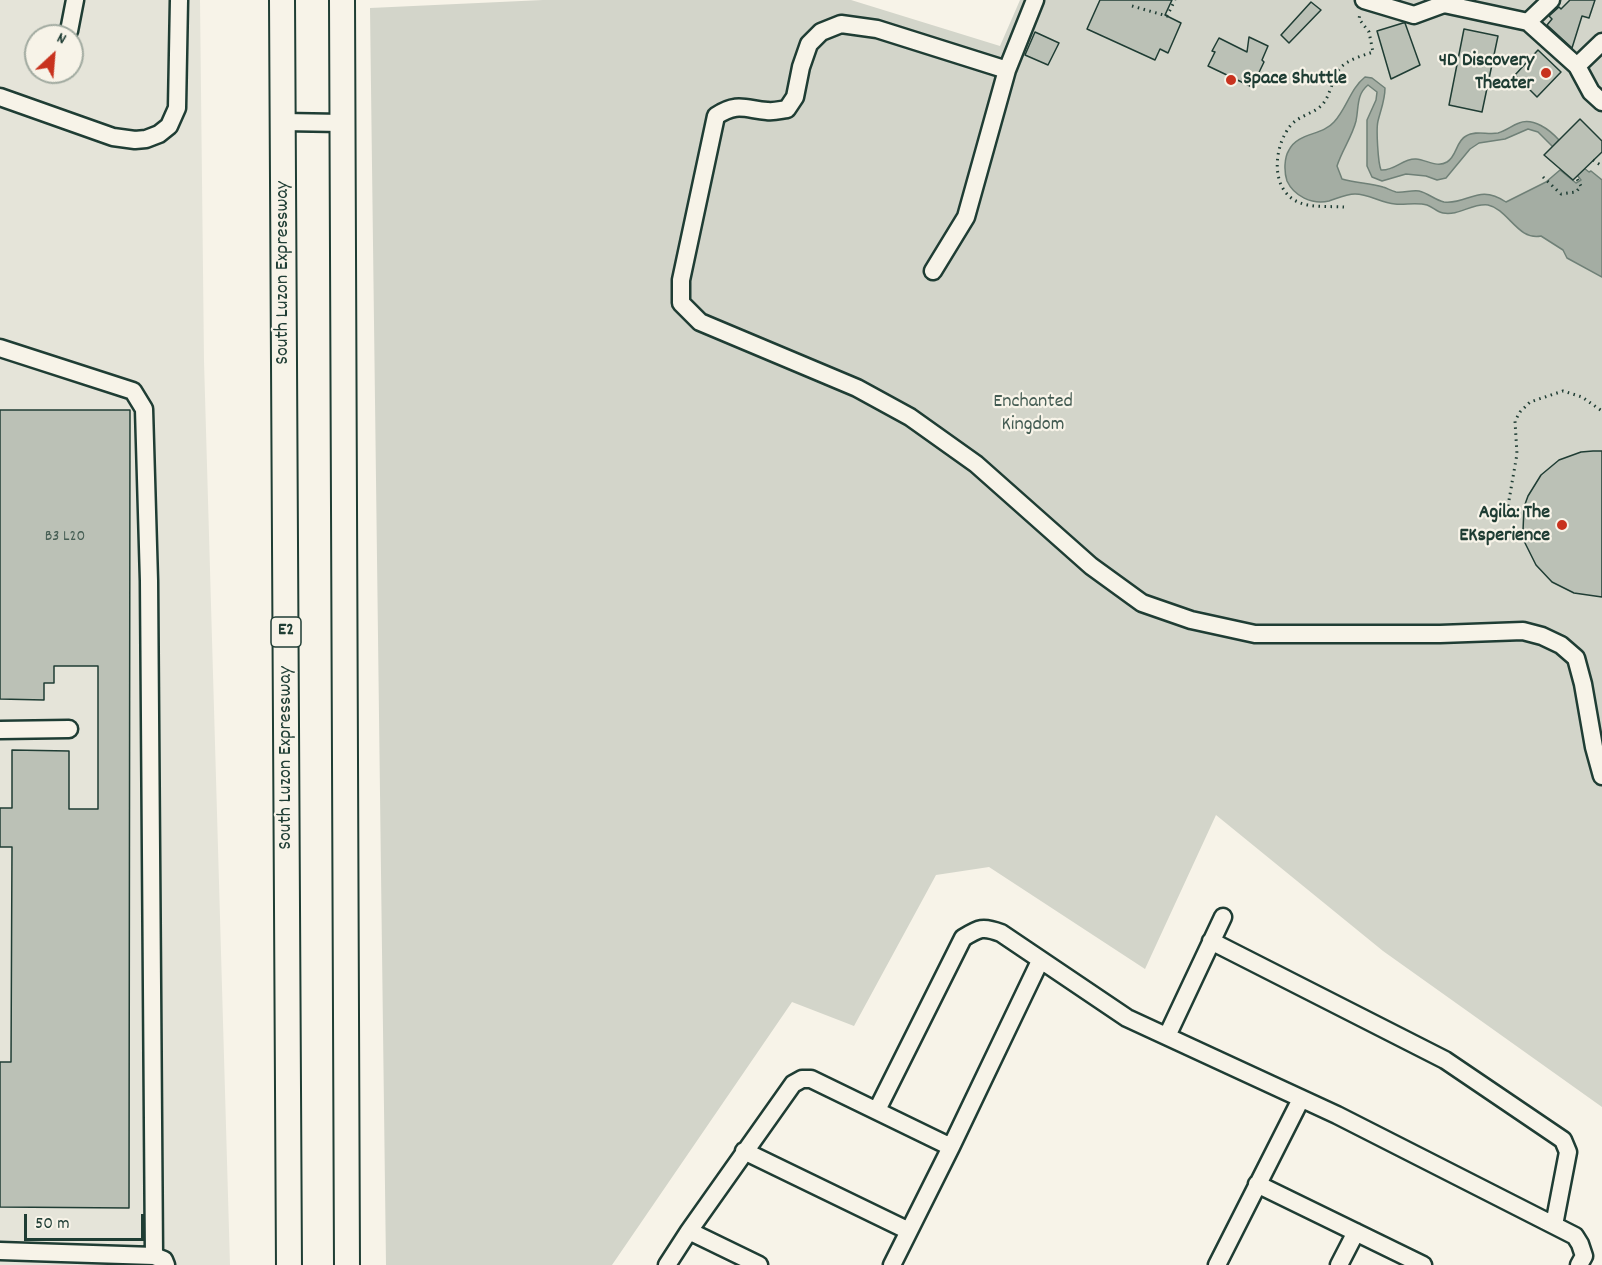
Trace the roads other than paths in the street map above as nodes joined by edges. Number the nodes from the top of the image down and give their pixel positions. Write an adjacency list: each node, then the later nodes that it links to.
1 (75, 0): 10 (street)
2 (179, 0): 15 (street)
3 (282, 0): 16 (highway, South Luzon Expressway / E2)
4 (342, 0): 17 (highway)
5 (1035, 0): 13 (street)
6 (1364, 0): 8 (street)
7 (1551, 0): 9 (street)
8 (1445, 2): 9 (street)
9 (1528, 22): 12 (street)
10 (70, 24)
11 (1602, 42): 12 (street)
12 (1577, 66): 14 (street)
13 (1007, 70): 18 (street); 22 (street)
14 (1598, 92)
15 (0, 97)
16 (283, 122): 17 (street); 38 (highway, South Luzon Expressway / E2)
17 (342, 123): 39 (highway)
18 (933, 271)
19 (0, 348): 37 (street)
20 (69, 729): 21 (street)
21 (0, 730)
22 (1602, 777)
23 (1223, 917): 24 (street)
24 (1211, 941): 26 (street); 32 (street)
25 (1040, 961): 26 (street); 28 (street); 29 (street)
26 (1167, 1036): 27 (street)
27 (1301, 1099): 31 (street); 32 (street)
28 (877, 1110): 29 (street); 30 (street)
29 (951, 1147): 34 (street)
30 (744, 1151): 33 (street); 34 (street)
31 (1257, 1184): 35 (street); 43 (street)
32 (1554, 1225): 46 (street)
33 (689, 1231): 40 (street); 41 (street)
34 (909, 1232): 42 (street)
35 (1356, 1232): 44 (street); 45 (street)
36 (0, 1251): 37 (street)
37 (160, 1261)
38 (289, 1265)
39 (346, 1265)
40 (667, 1265)
41 (759, 1265)
42 (892, 1265)
43 (1217, 1265)
44 (1339, 1265)
45 (1423, 1265)
46 (1579, 1265)

